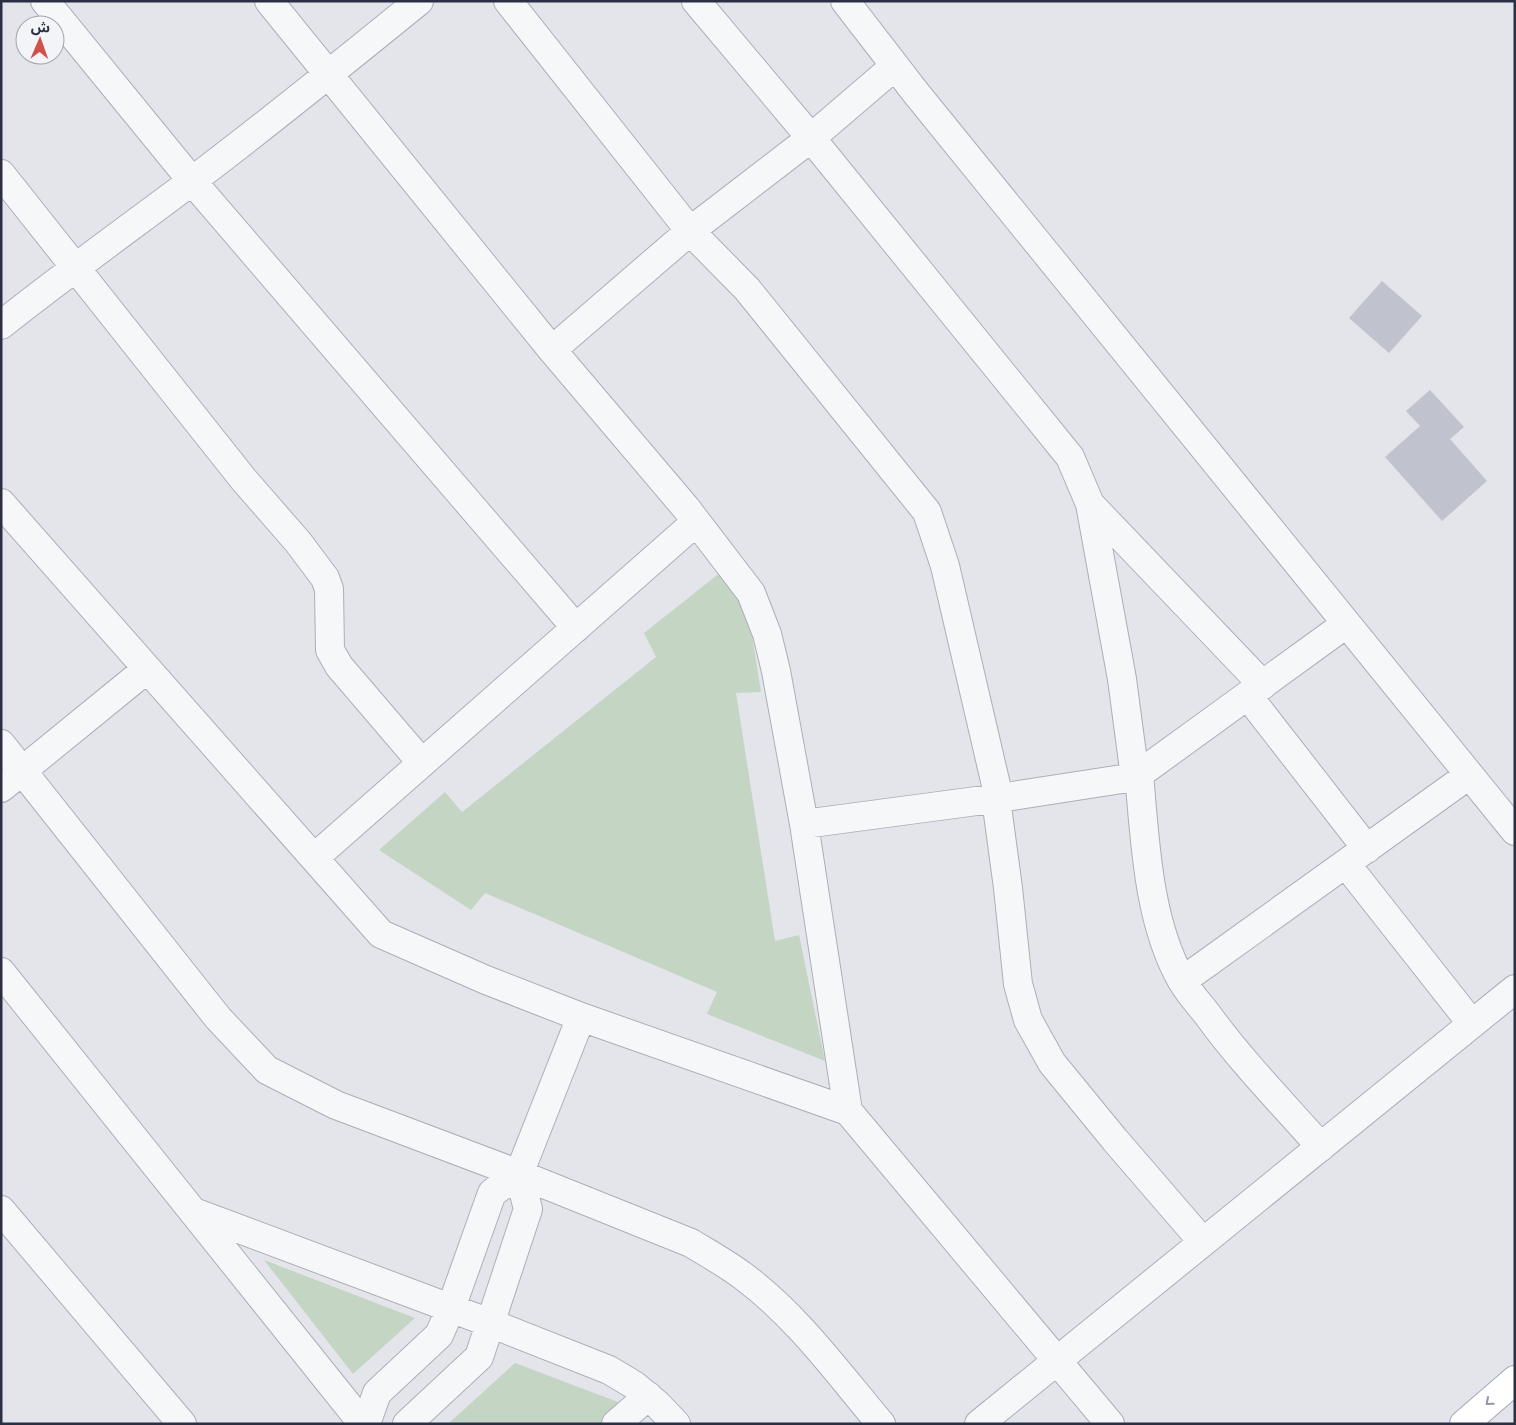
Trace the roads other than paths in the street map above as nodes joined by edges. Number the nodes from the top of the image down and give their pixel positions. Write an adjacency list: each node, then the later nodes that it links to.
1 (45, 1): 11 (street)
2 (270, 1): 8 (street)
3 (418, 1): 8 (street)
4 (696, 1): 9 (street)
5 (844, 1): 7 (street)
6 (521, 5): 12 (street)
7 (895, 66): 9 (street); 19 (street)
8 (329, 74): 11 (street); 15 (street)
9 (811, 138): 12 (street); 17 (street)
10 (1, 174): 13 (street)
11 (192, 181): 13 (street); 20 (street)
12 (690, 231): 15 (street); 29 (street)
13 (74, 267): 14 (street); 24 (street)
14 (1, 325)
15 (552, 350): 18 (street)
16 (1, 503): 21 (street)
17 (1090, 504): 22 (street); 27 (street)
18 (696, 522): 20 (street); 30 (street)
19 (1346, 624): 22 (street); 26 (street)
20 (576, 628): 24 (street)
21 (147, 669): 25 (street); 33 (street)
22 (1255, 690): 27 (street); 32 (street)
23 (1, 744): 25 (street)
24 (422, 764): 33 (street)
25 (23, 770): 28 (street); 41 (street)
26 (1469, 775): 31 (street); 32 (street)
27 (1137, 776): 29 (street); 35 (street)
28 (1, 788)
29 (997, 799): 30 (street); 44 (street)
30 (804, 824): 39 (street)
31 (1515, 831)
32 (1356, 857): 35 (street); 38 (street)
33 (314, 858): 37 (street)
34 (1, 972): 43 (street)
35 (1182, 981): 40 (street)
36 (1515, 989): 38 (street)
37 (581, 1017): 39 (street); 41 (street)
38 (1472, 1024): 40 (street)
39 (848, 1111): 47 (street)
40 (1321, 1146): 44 (street)
41 (519, 1174): 45 (street); 46 (street); 55 (street)
42 (1, 1210): 50 (street)
43 (193, 1211): 45 (street); 51 (street)
44 (1203, 1242): 47 (street)
45 (451, 1308): 46 (street); 51 (street)
46 (490, 1323): 49 (street); 52 (street)
47 (1057, 1360): 56 (street); 57 (street)
48 (1515, 1380): 58 (main road, one-way to 58)
49 (648, 1396): 53 (street); 54 (street)
50 (182, 1424)
51 (364, 1424)
52 (406, 1424)
53 (616, 1424)
54 (676, 1424)
55 (881, 1424)
56 (979, 1424)
57 (1110, 1424)
58 (1464, 1424)

